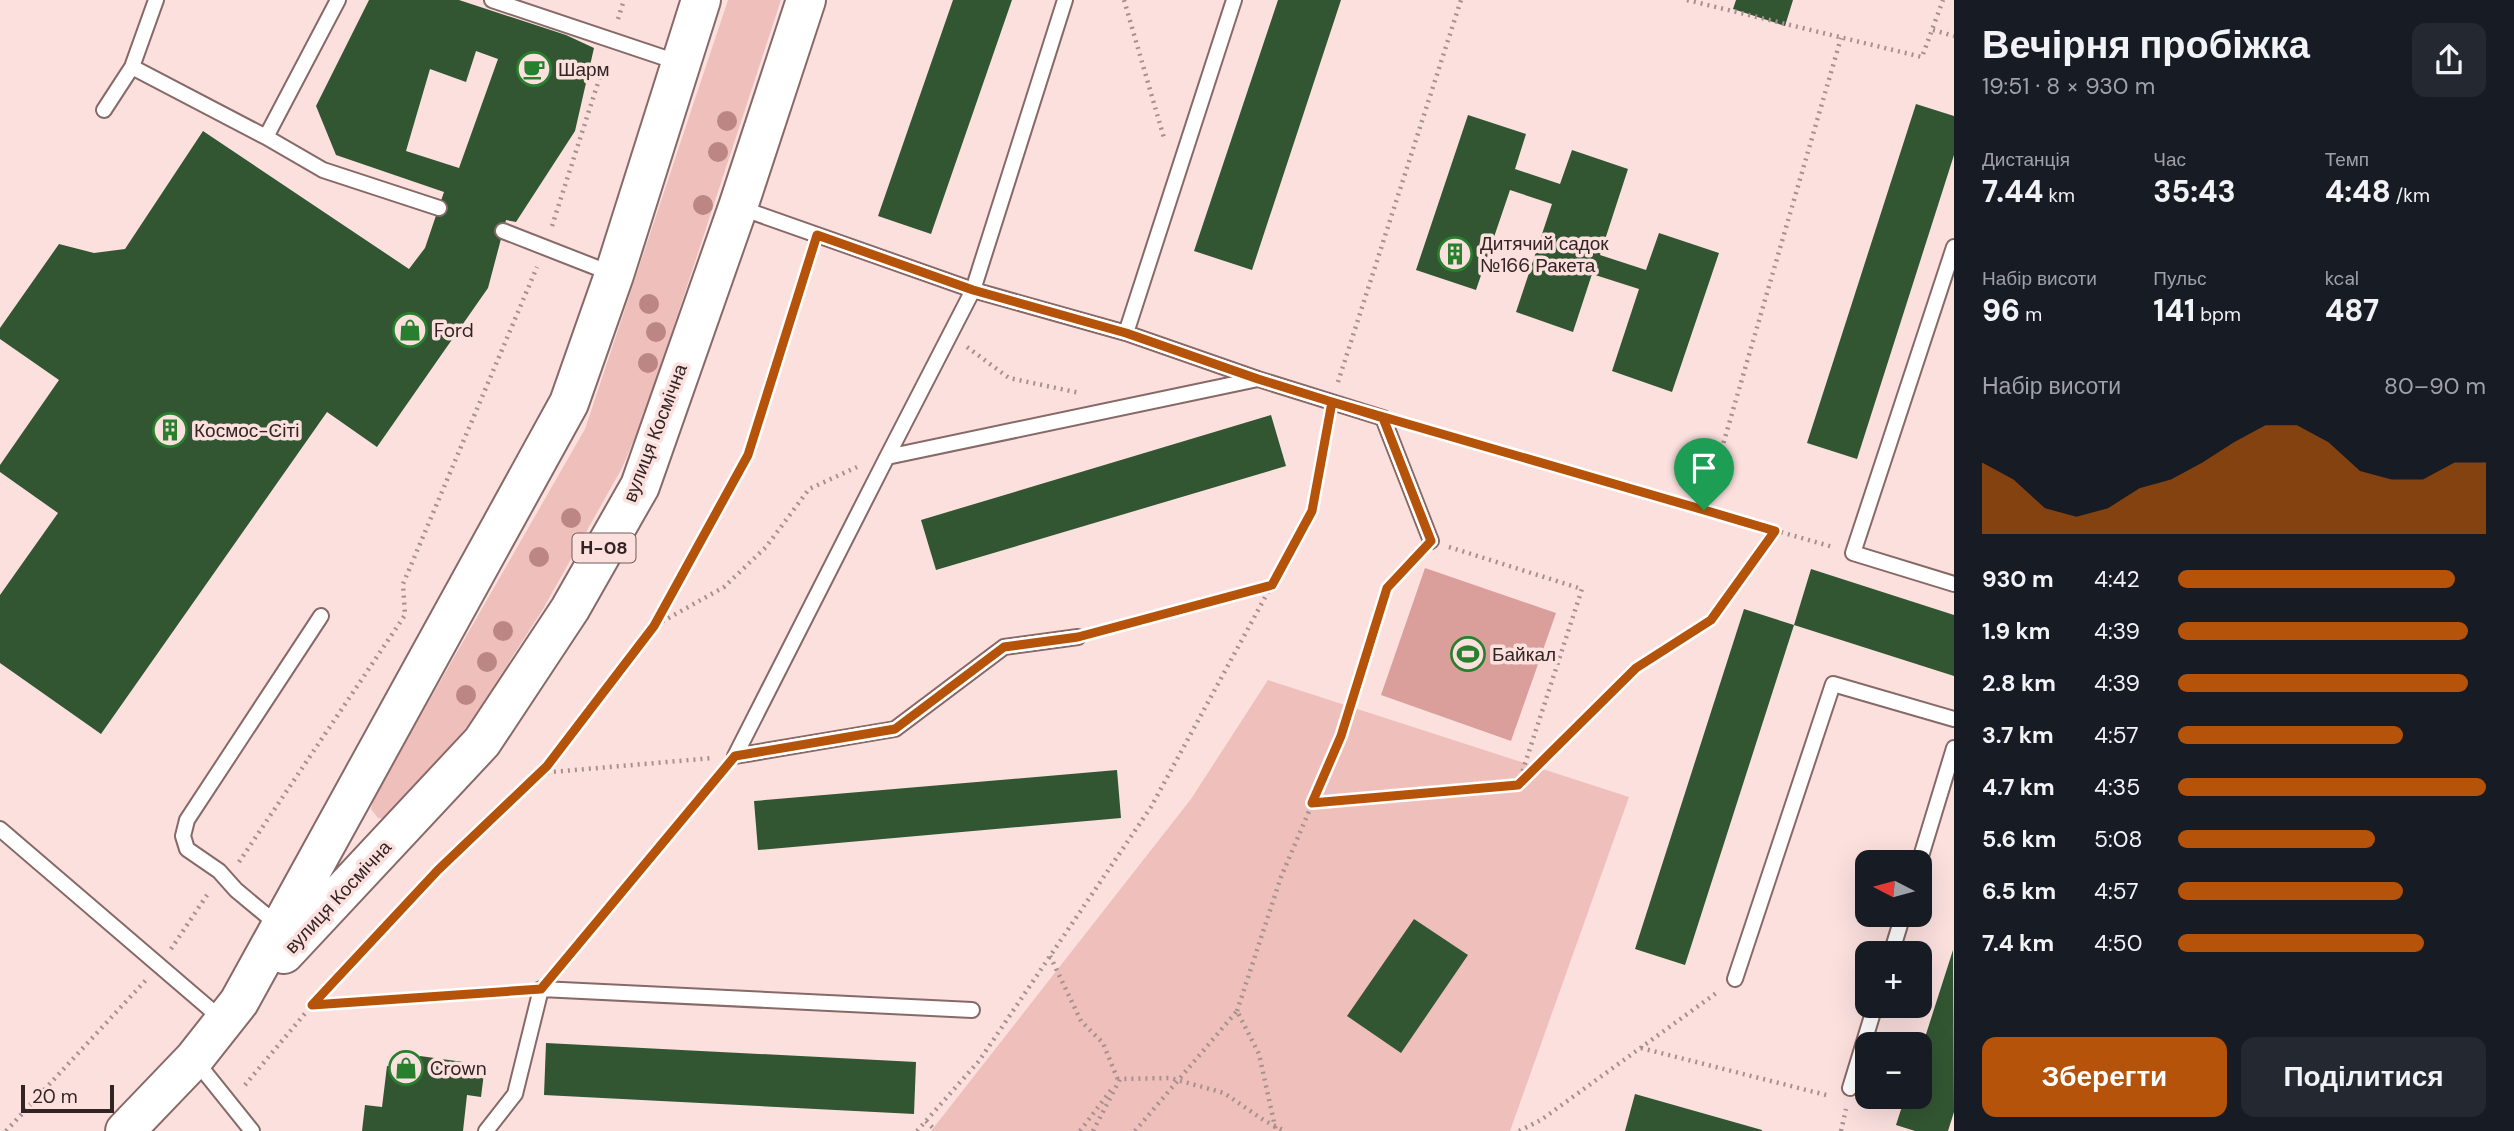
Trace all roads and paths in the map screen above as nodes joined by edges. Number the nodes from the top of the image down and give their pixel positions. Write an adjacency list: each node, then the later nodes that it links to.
1 (156, 0): 18 (lane)
2 (338, 0): 20 (lane)
3 (492, 0): 16 (lane)
4 (624, 0): 16 (path)
5 (701, 0): 17 (main road, вулиця Космічна / Н-08)
6 (806, 0): 22 (main road, вулиця Космічна / Н-08)
7 (1065, 0): 29 (lane)
8 (1124, 0): 21 (path)
9 (1234, 0): 21 (lane)
10 (1461, 0): 34 (path)
11 (1687, 0): 15 (path)
12 (1944, 0): 13 (path)
13 (1933, 30): 14 (path); 15 (path)
14 (1954, 36)
15 (1841, 38): 37 (path)
16 (612, 39): 17 (lane); 27 (path)
17 (682, 64): 28 (main road, вулиця Космічна / Н-08)
18 (132, 66): 19 (lane); 20 (lane)
19 (104, 110)
20 (266, 137): 23 (lane)
21 (1177, 179): 31 (lane)
22 (738, 207): 25 (lane); 64 (main road, вулиця Космічна / Н-08)
23 (439, 208)
24 (503, 231): 27 (lane)
25 (817, 235): 29 (lane); 44 (path)
26 (1954, 247): 40 (lane)
27 (545, 248): 28 (lane); 54 (path)
28 (614, 275): 56 (main road, вулиця Космічна / Н-08)
29 (973, 290): 30 (lane); 31 (lane)
30 (952, 332): 33 (path); 36 (lane)
31 (1126, 333): 32 (lane)
32 (1258, 379): 34 (lane); 36 (lane)
33 (1085, 394)
34 (1332, 402): 35 (lane); 42 (path)
35 (1383, 418): 37 (path); 39 (lane)
36 (888, 454): 44 (path); 48 (lane)
37 (1704, 510): 38 (path)
38 (1775, 531): 40 (path); 50 (path)
39 (1431, 541): 50 (path); 51 (path)
40 (1853, 553): 41 (lane)
41 (1954, 584)
42 (1272, 585): 45 (path); 57 (path)
43 (321, 616): 56 (lane)
44 (654, 626): 49 (path)
45 (1078, 637): 48 (lane)
46 (1954, 719): 59 (lane)
47 (1954, 748): 53 (lane)
48 (735, 756): 49 (path); 60 (path)
49 (540, 773): 61 (path)
50 (1518, 785): 51 (path)
51 (1312, 803): 63 (path)
52 (0, 830): 58 (lane)
53 (1923, 850)
54 (239, 862)
55 (213, 885): 58 (path)
56 (281, 929): 64 (main road, вулиця Космічна / Н-08)
57 (1050, 956): 68 (path); 73 (path)
58 (160, 965): 64 (lane); 75 (path)
59 (1735, 979): 66 (path)
60 (541, 989): 61 (path); 62 (lane); 78 (lane)
61 (312, 1005): 72 (path)
62 (972, 1010)
63 (1237, 1011): 69 (path); 74 (path)
64 (232, 1012): 67 (main road, вулиця Космічна / Н-08)
65 (1871, 1018): 70 (lane)
66 (1641, 1048): 71 (path); 85 (path)
67 (194, 1059): 72 (lane); 76 (main road, вулиця Космічна / Н-08)
68 (1120, 1079): 69 (path); 81 (path); 82 (path)
69 (1179, 1080): 74 (path); 83 (path)
70 (1850, 1088)
71 (1834, 1097)
72 (230, 1103): 77 (lane)
73 (926, 1121): 79 (path); 80 (path)
74 (1275, 1129): 84 (path)
75 (6, 1131)
76 (125, 1131)
77 (253, 1131)
78 (486, 1131)
79 (917, 1131)
80 (936, 1131)
81 (1080, 1131)
82 (1093, 1131)
83 (1135, 1131)
84 (1284, 1131)
85 (1519, 1131)

